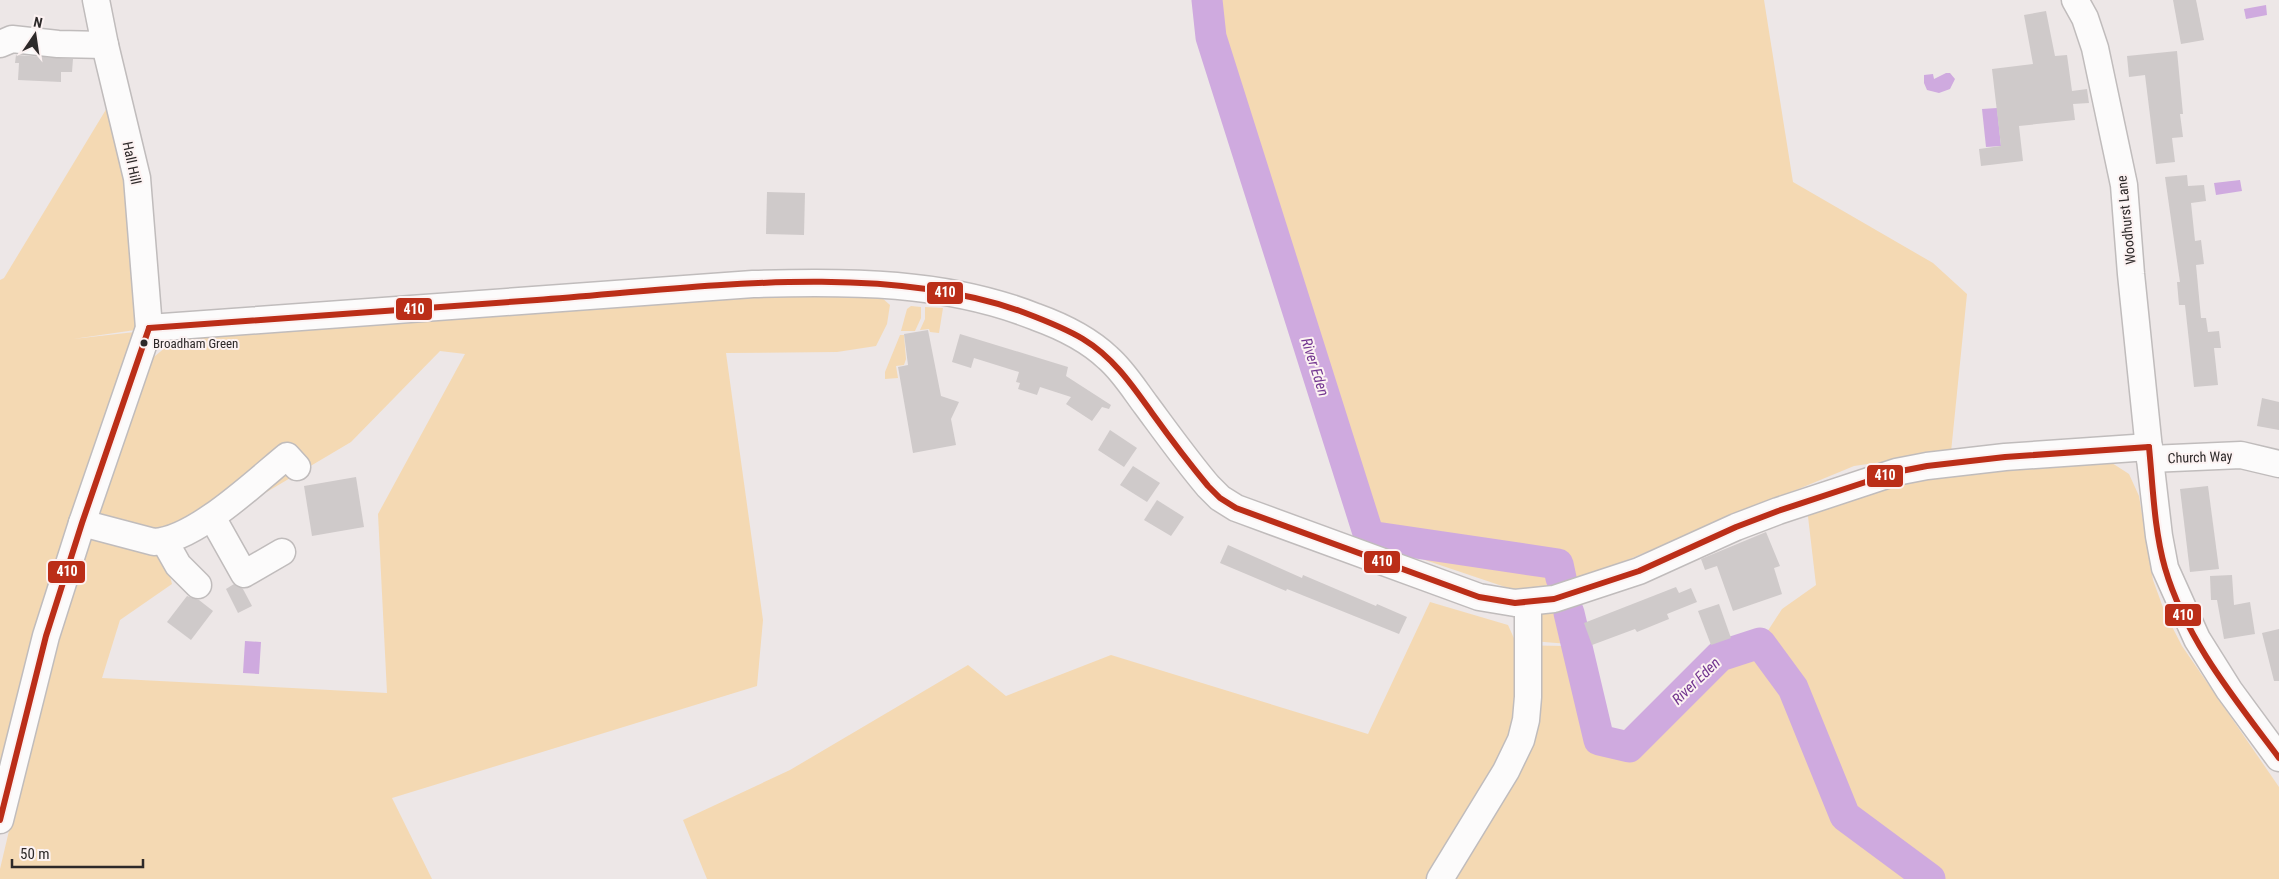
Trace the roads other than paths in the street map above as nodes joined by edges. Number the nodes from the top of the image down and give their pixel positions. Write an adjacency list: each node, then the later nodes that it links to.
1 (96, 0): 4 (street, Hall Hill)
2 (2075, 0): 6 (street, Woodhurst Lane)
3 (0, 44): 4 (street)
4 (104, 44): 5 (street, Hall Hill)
5 (149, 328): 10 (street); 14 (street, Church Way)
6 (2150, 453): 7 (street, Church Way); 14 (street, Church Way); 15 (street, Woodhurst Lane)
7 (2279, 464)
8 (296, 467): 9 (street)
9 (212, 517): 11 (street); 12 (street)
10 (82, 523): 11 (street); 16 (street)
11 (166, 542): 13 (street)
12 (282, 552)
13 (198, 585)
14 (1528, 603): 17 (street)
15 (2279, 758)
16 (0, 820)
17 (1440, 879)

